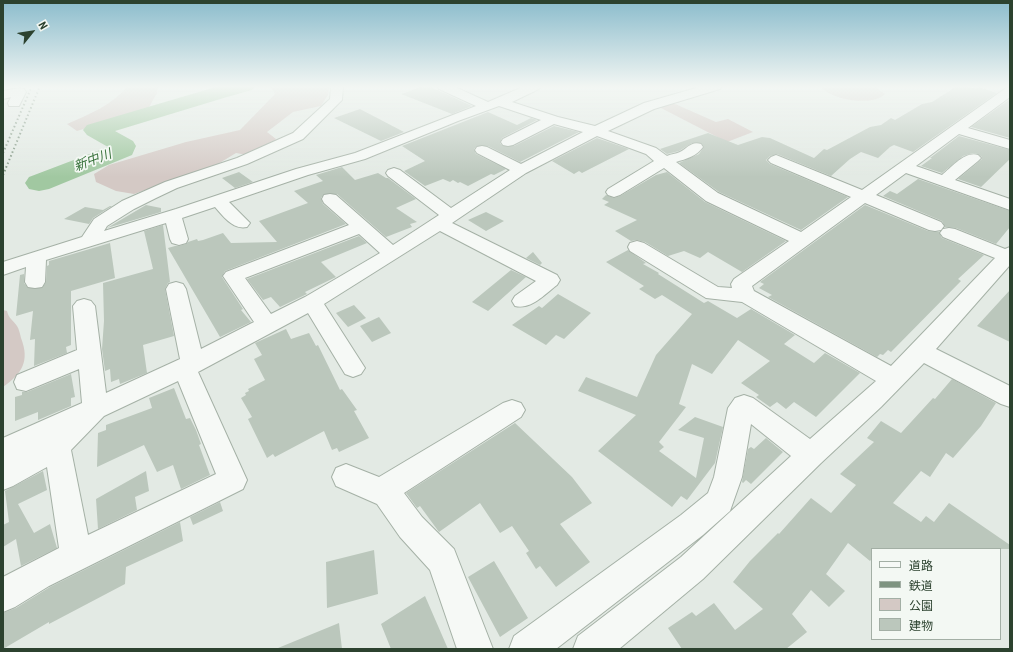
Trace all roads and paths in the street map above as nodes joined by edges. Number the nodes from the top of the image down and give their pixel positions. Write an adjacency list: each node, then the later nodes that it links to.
1 (319, 116): 31 (street)
2 (457, 116): 23 (street)
3 (540, 116): 6 (street)
4 (627, 116): 8 (street)
5 (974, 116): 7 (street)
6 (553, 120): 8 (street); 9 (street)
7 (958, 129): 10 (street); 16 (street)
8 (596, 131): 15 (street); 17 (street)
9 (508, 142)
10 (1010, 145)
11 (696, 147): 15 (street)
12 (482, 150): 17 (street)
13 (973, 158): 19 (street)
14 (776, 160): 21 (street)
15 (664, 161): 20 (street); 30 (street)
16 (905, 167): 19 (street); 21 (street)
17 (521, 170): 26 (street)
18 (394, 173): 26 (street)
19 (944, 181): 24 (street)
20 (614, 192)
21 (864, 196): 30 (street); 34 (street)
22 (330, 199): 28 (street)
23 (218, 201): 25 (street); 27 (street)
24 (1010, 205)
25 (173, 216): 29 (street); 31 (street)
26 (446, 220): 33 (street); 40 (street)
27 (241, 223)
28 (360, 227): 33 (street); 43 (street)
29 (179, 239)
30 (802, 240): 39 (street)
31 (89, 241): 35 (street)
32 (637, 247): 39 (street)
33 (392, 254): 41 (street)
34 (1008, 254): 44 (street)
35 (36, 257): 36 (street); 37 (street)
36 (3, 269)
37 (35, 282)
38 (176, 289): 46 (street)
39 (747, 296): 48 (street)
40 (522, 301)
41 (312, 302): 43 (street); 47 (street)
42 (84, 306): 45 (street)
43 (267, 324): 46 (street)
44 (921, 351): 48 (street); 50 (street)
45 (89, 356): 49 (street); 51 (street)
46 (189, 365): 51 (street); 59 (street)
47 (353, 368)
48 (893, 379): 55 (street)
49 (26, 382)
50 (1010, 397)
51 (95, 409): 53 (street); 54 (street)
52 (512, 410): 58 (street)
53 (57, 446): 56 (street); 59 (street)
54 (3, 451)
55 (811, 454): 62 (street); 63 (street)
56 (3, 477)
57 (346, 477): 58 (street)
58 (384, 490): 61 (street)
59 (76, 556): 60 (street)
60 (3, 595)
61 (475, 649)
62 (527, 649)
63 (591, 649)

